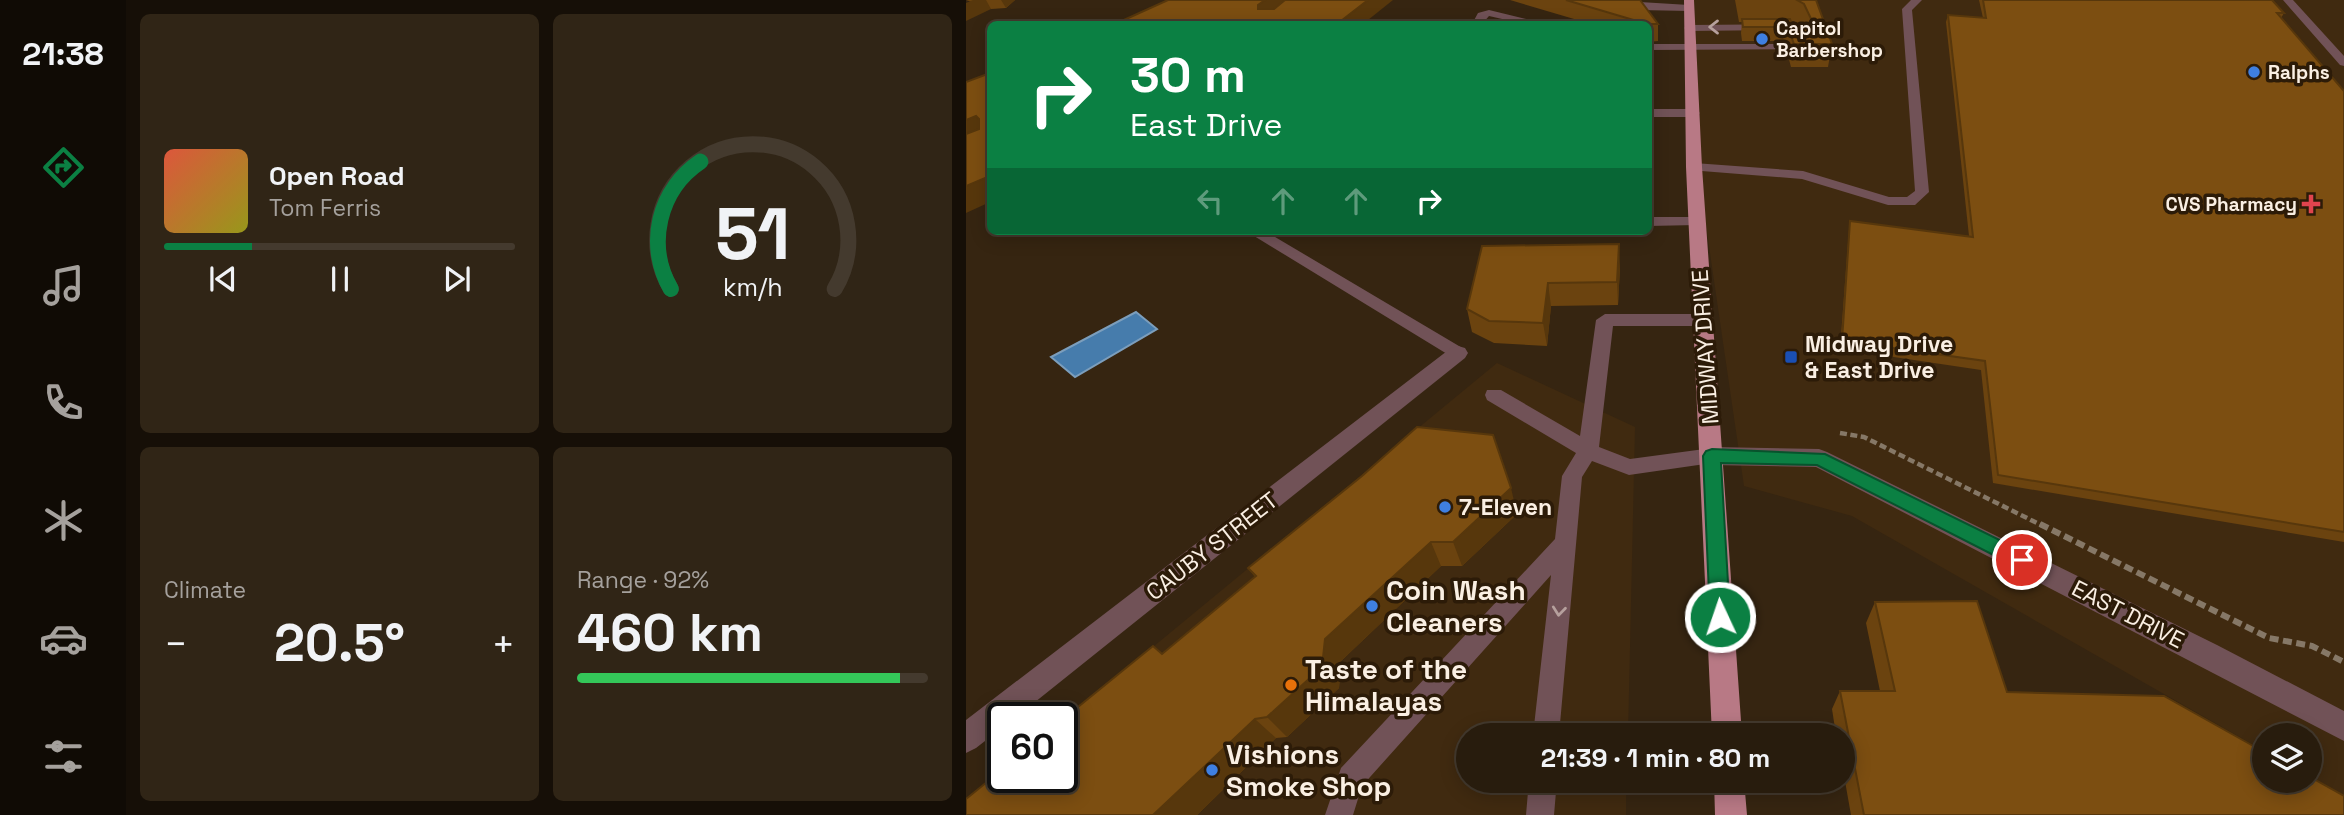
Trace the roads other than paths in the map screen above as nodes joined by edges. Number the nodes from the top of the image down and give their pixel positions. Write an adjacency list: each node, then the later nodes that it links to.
1 (1612, 0): 4 (lane)
2 (1917, 0): 13 (lane)
3 (2288, 0): 10 (lane)
4 (1689, 4): 7 (main road, MIDWAY DRIVE)
5 (1479, 21): 6 (lane)
6 (1522, 21)
7 (1689, 28): 9 (main road, MIDWAY DRIVE); 9 (lane, one-way to 7)
8 (1652, 47): 9 (lane)
9 (1689, 47): 12 (main road, MIDWAY DRIVE)
10 (2344, 62)
11 (1652, 113): 12 (lane)
12 (1694, 113): 13 (main road, MIDWAY DRIVE)
13 (1694, 167): 14 (main road, MIDWAY DRIVE)
14 (1698, 221): 15 (lane); 17 (main road, MIDWAY DRIVE)
15 (1652, 222)
16 (1261, 235): 18 (lane)
17 (1703, 320): 20 (lane); 21 (main road, MIDWAY DRIVE)
18 (1458, 353): 26 (street, CAUBY STREET)
19 (1494, 395): 20 (lane)
20 (1588, 451): 21 (lane); 22 (lane)
21 (1712, 456): 24 (main road, MIDWAY DRIVE); 25 (street, EAST DRIVE)
22 (1566, 543): 23 (lane, one-way to 23); 29 (lane)
23 (1547, 723)
24 (1726, 723)
25 (2344, 727)
26 (966, 738)
27 (1542, 793): 30 (lane)
28 (1730, 793): 31 (main road)
29 (1339, 815)
30 (1540, 815)
31 (1731, 815)

